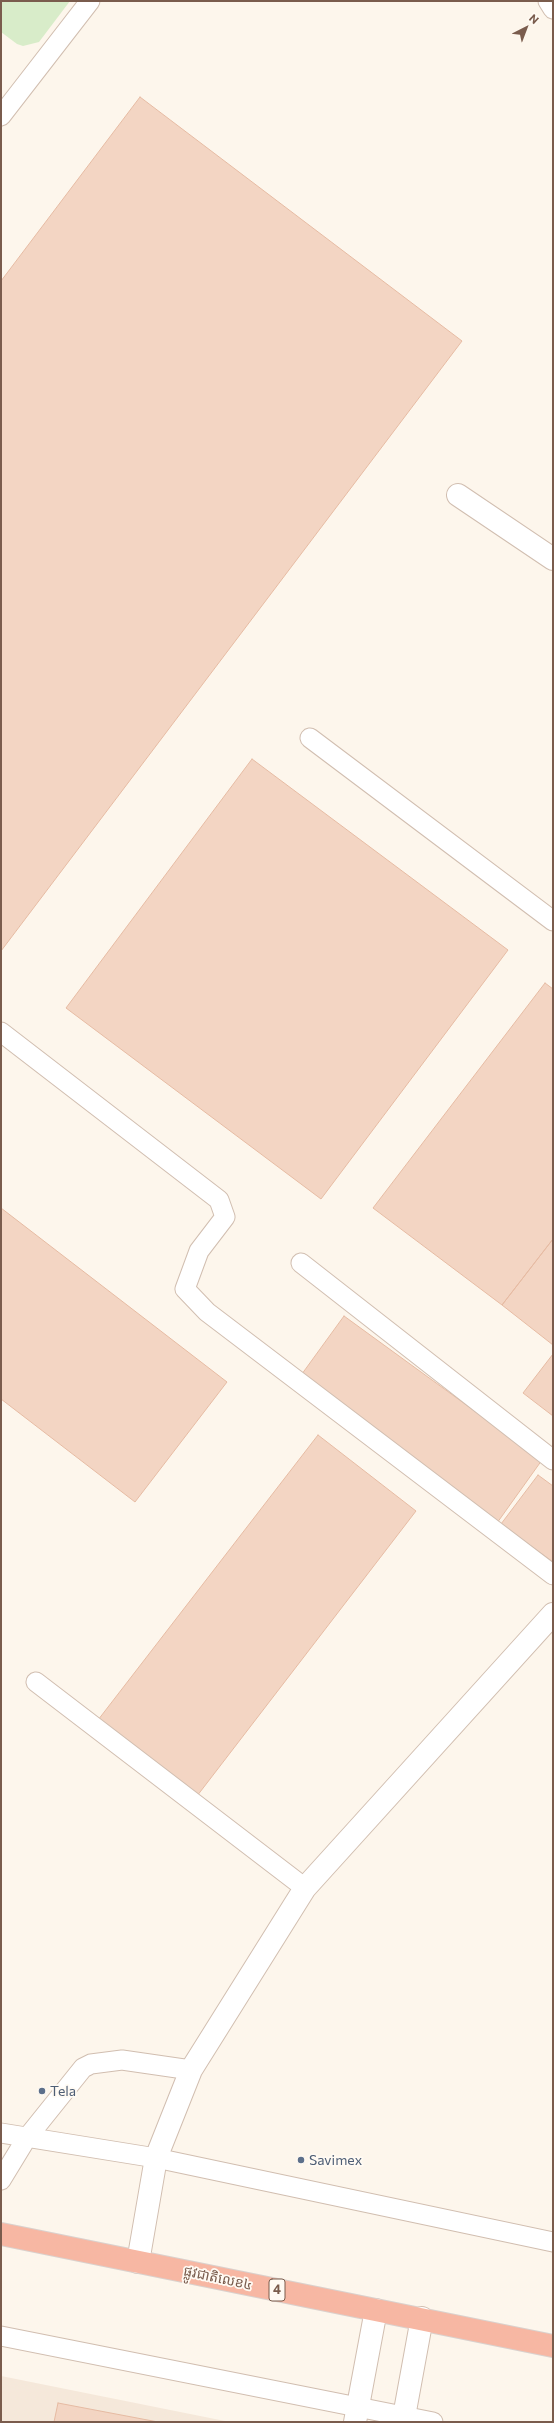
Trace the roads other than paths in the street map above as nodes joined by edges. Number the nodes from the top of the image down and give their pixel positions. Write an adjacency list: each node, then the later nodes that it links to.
1 (90, 1): 4 (lane)
2 (548, 1): 3 (lane)
3 (553, 9)
4 (1, 116)
5 (458, 495): 6 (street)
6 (553, 559)
7 (310, 738): 8 (lane)
8 (553, 921)
9 (1, 1032): 12 (lane)
10 (301, 1263): 11 (lane)
11 (553, 1460)
12 (553, 1575)
13 (553, 1614): 15 (street)
14 (36, 1682): 15 (lane)
15 (305, 1888): 16 (street)
16 (191, 2070): 18 (lane); 19 (street)
17 (1, 2133): 18 (lane)
18 (26, 2138): 19 (lane); 20 (lane)
19 (156, 2158): 22 (lane); 23 (street)
20 (1, 2180)
21 (1, 2234): 23 (highway, ផ្លូវជាតិលេខ៤ / 4)
22 (553, 2242)
23 (138, 2262): 24 (highway, ផ្លូវជាតិលេខ៤ / 4)
24 (376, 2310): 25 (highway, ផ្លូវជាតិលេខ៤ / 4); 28 (street)
25 (422, 2318): 27 (highway, ផ្លូវជាតិលេខ៤ / 4); 29 (street)
26 (1, 2336): 28 (lane)
27 (553, 2346)
28 (357, 2414): 29 (lane)
29 (404, 2419): 30 (lane)
30 (433, 2422)

